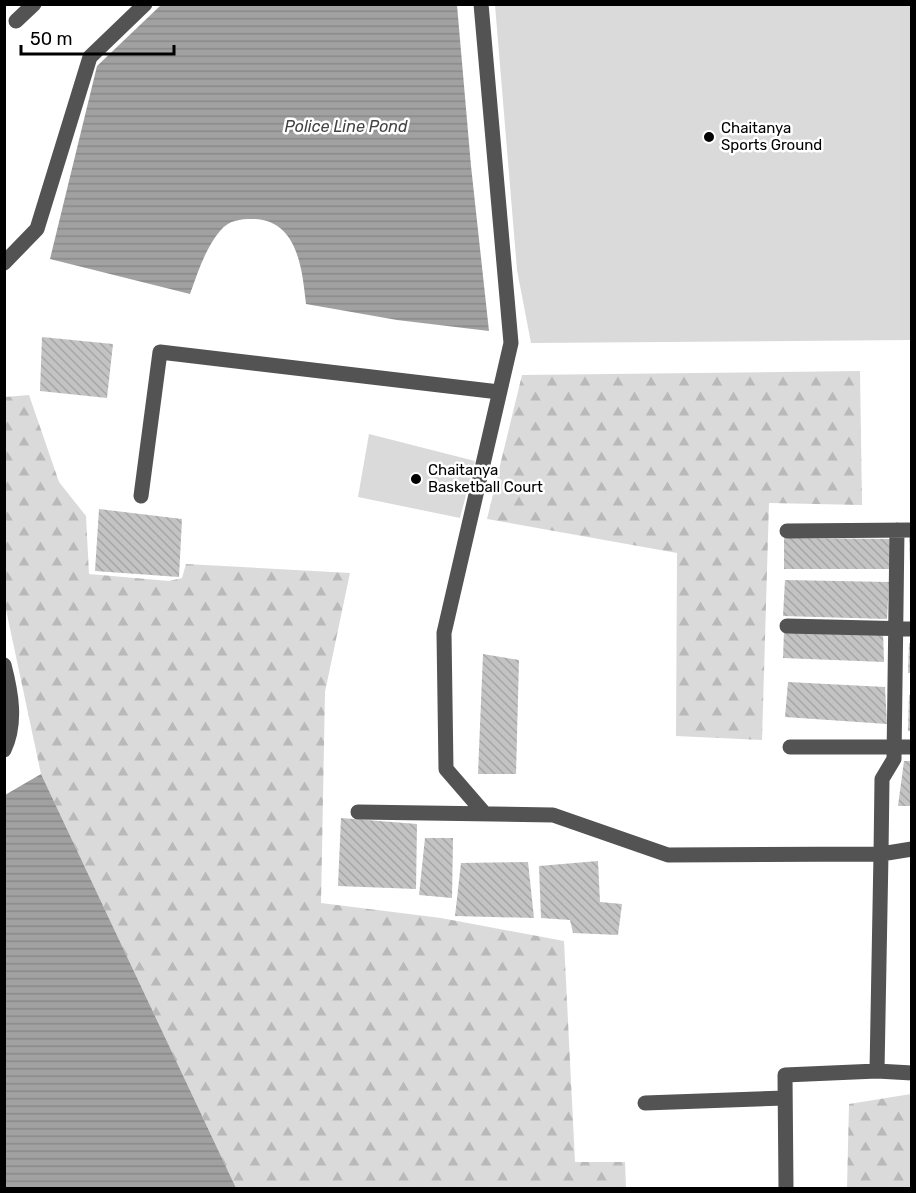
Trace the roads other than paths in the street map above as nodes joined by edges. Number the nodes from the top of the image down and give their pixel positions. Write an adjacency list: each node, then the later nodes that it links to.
1 (34, 4): 4 (street)
2 (145, 4): 5 (street)
3 (481, 4): 6 (street)
4 (16, 21)
5 (4, 263)
6 (499, 392): 7 (street); 18 (street)
7 (141, 496)
8 (904, 530): 9 (street); 11 (street)
9 (786, 531)
10 (787, 626): 11 (street)
11 (904, 629): 15 (street)
12 (4, 665): 16 (street)
13 (790, 747): 15 (street)
14 (912, 747): 15 (street)
15 (895, 748): 20 (street)
16 (4, 750)
17 (358, 812): 18 (street)
18 (485, 814): 20 (street)
19 (912, 849): 20 (street)
20 (881, 854): 21 (street)
21 (877, 1071): 22 (street); 23 (street)
22 (912, 1073)
23 (785, 1098): 24 (street); 25 (street)
24 (645, 1102)
25 (786, 1188)

